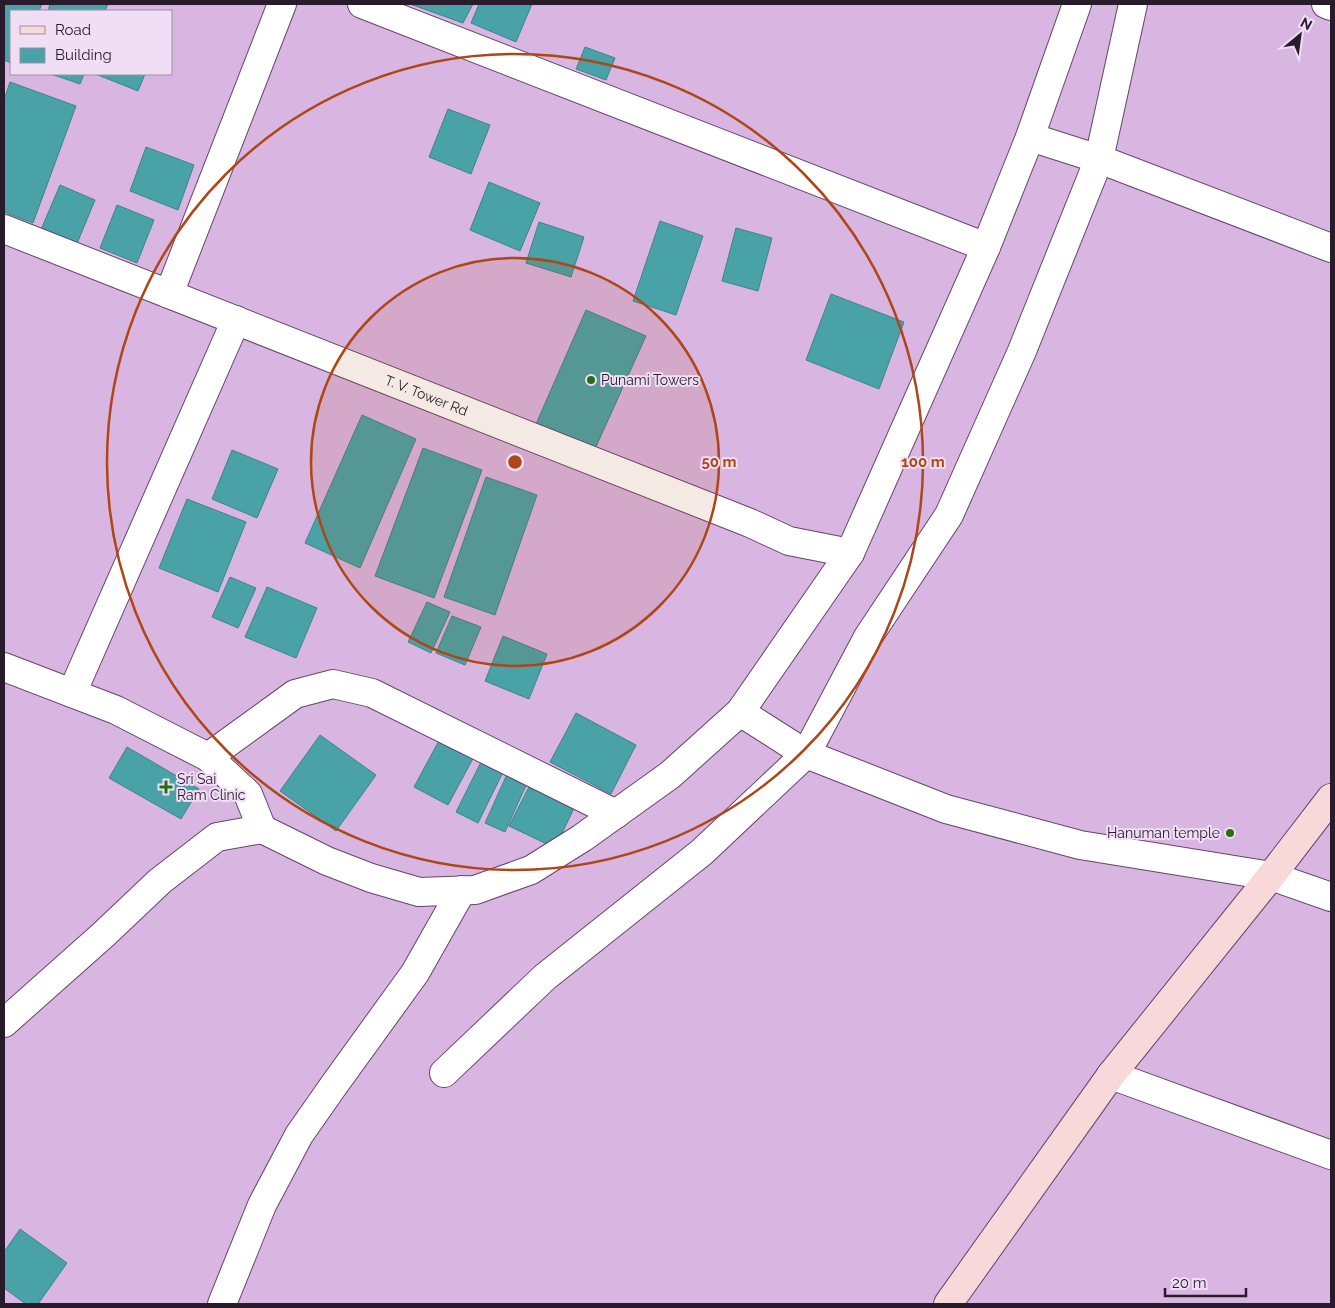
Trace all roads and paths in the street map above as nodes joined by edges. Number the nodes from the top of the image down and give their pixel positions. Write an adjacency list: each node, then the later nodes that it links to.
1 (282, 4): 12 (street)
2 (1077, 4): 7 (street)
3 (1133, 4): 8 (street)
4 (1326, 4): 6 (street)
5 (375, 6): 10 (street)
6 (1331, 6)
7 (1030, 137): 8 (street); 10 (street)
8 (1098, 159): 11 (street); 18 (street)
9 (4, 229): 12 (street, T. V. Tower Rd)
10 (986, 247): 14 (street)
11 (1331, 248)
12 (169, 294): 13 (street, T. V. Tower Rd)
13 (236, 320): 14 (street, T. V. Tower Rd); 16 (street)
14 (850, 553): 17 (street)
15 (4, 667): 16 (street)
16 (72, 693): 19 (street)
17 (740, 712): 18 (street); 21 (street)
18 (806, 754): 23 (street); 27 (street)
19 (208, 757): 21 (street); 22 (street)
20 (1331, 798): 23 (main road)
21 (616, 814): 24 (street)
22 (262, 829): 24 (street); 26 (street)
23 (1271, 876): 25 (street); 28 (main road)
24 (462, 890): 30 (street)
25 (1331, 897)
26 (4, 1023)
27 (444, 1073)
28 (1111, 1075): 29 (street); 31 (main road)
29 (1331, 1155)
30 (222, 1304)
31 (948, 1304)

